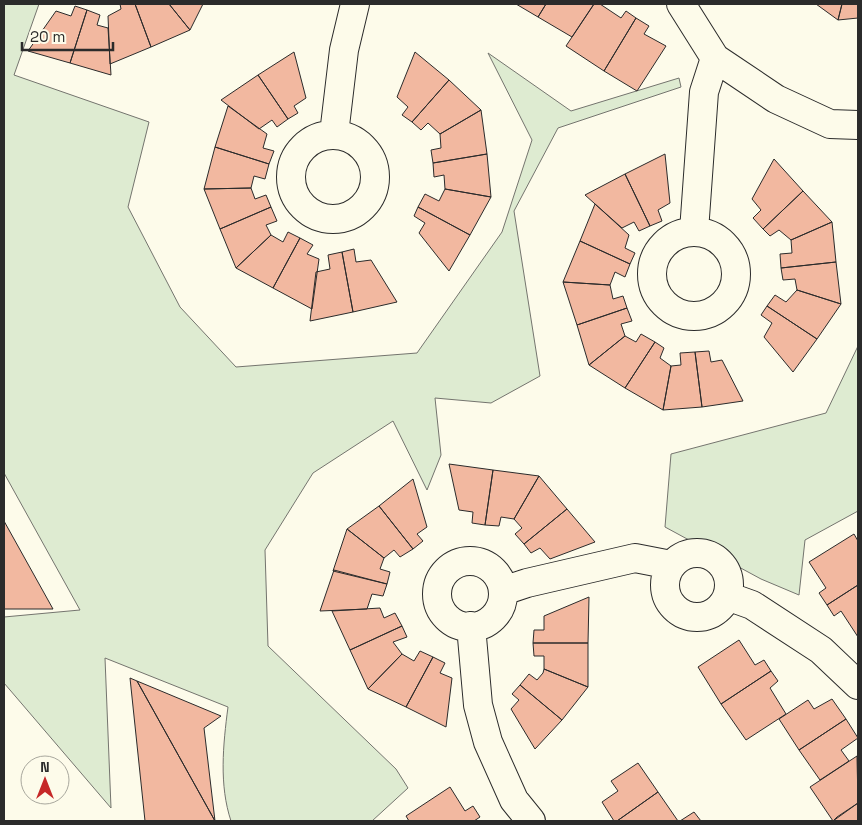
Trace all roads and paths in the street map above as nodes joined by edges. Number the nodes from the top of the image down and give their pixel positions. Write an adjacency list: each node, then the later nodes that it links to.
1 (356, 4): 5 (street)
2 (681, 4): 3 (street)
3 (715, 58): 4 (street); 6 (street)
4 (858, 125)
5 (334, 134)
6 (694, 231)
7 (671, 565): 8 (street); 9 (street); 9 (street)
8 (503, 591): 10 (street); 10 (street)
9 (727, 596): 11 (street)
10 (470, 626): 12 (street)
11 (858, 685)
12 (531, 821)

